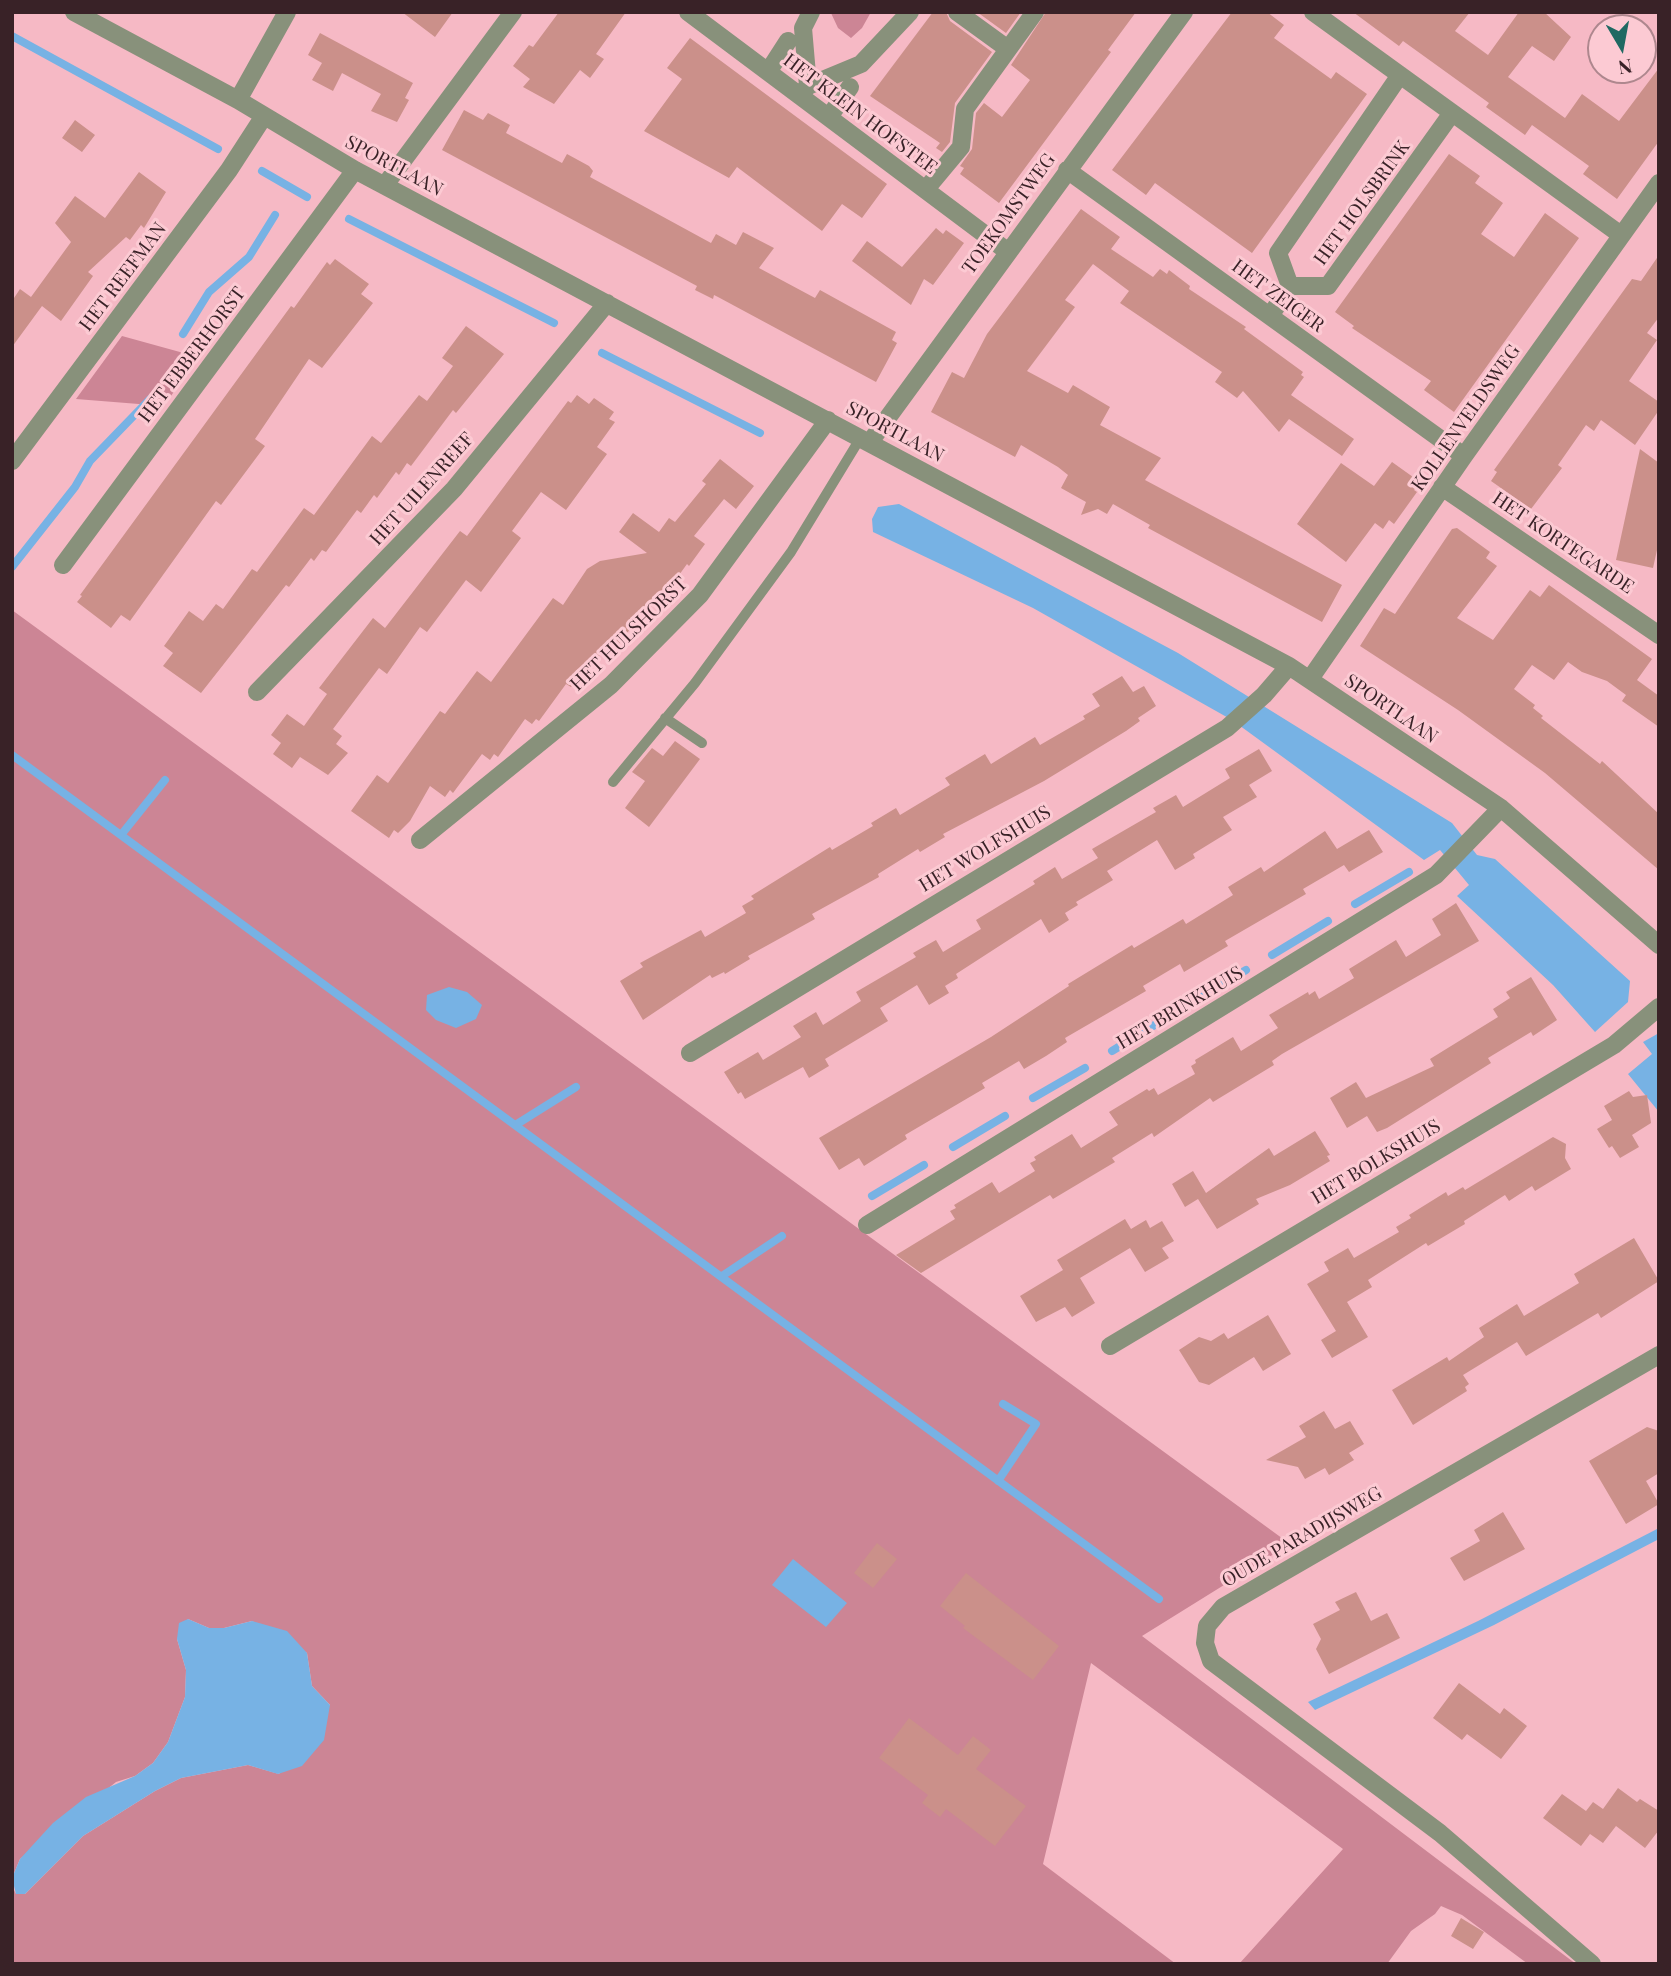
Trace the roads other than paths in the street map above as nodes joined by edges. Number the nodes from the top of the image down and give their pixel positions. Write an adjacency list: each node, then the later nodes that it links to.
1 (74, 12): 16 (street, SPORTLAAN)
2 (287, 12): 16 (street)
3 (513, 12): 23 (street)
4 (688, 12): 12 (street, HET KLEIN HOFSTEE)
5 (909, 12): 14 (street)
6 (957, 12): 11 (street)
7 (1035, 12): 11 (street)
8 (1184, 12): 21 (street, TOEKOMSTWEG)
9 (1313, 12): 13 (street)
10 (799, 29): 12 (street); 15 (street)
11 (1008, 49): 24 (street)
12 (768, 72): 15 (street, HET KLEIN HOFSTEE)
13 (1401, 75): 17 (street); 27 (street, HET HOLSBRINK)
14 (856, 77): 15 (street); 19 (street)
15 (804, 90): 19 (street, HET KLEIN HOFSTEE)
16 (238, 100): 18 (street, SPORTLAAN)
17 (1452, 113): 25 (street); 27 (street, HET HOLSBRINK)
18 (264, 116): 20 (street, SPORTLAAN); 33 (street, HET REEFMAN)
19 (829, 117): 24 (street, HET KLEIN HOFSTEE)
20 (355, 170): 23 (street, SPORTLAAN); 35 (street, HET EBBERHORST)
21 (1066, 170): 26 (street, TOEKOMSTWEG); 29 (street, HET ZEIGER)
22 (1659, 183): 25 (street, KOLLENVELDSWEG)
23 (385, 185): 28 (street, SPORTLAAN)
24 (926, 189): 26 (street, HET KLEIN HOFSTEE)
25 (1621, 235): 32 (street, KOLLENVELDSWEG)
26 (1007, 251): 31 (street, TOEKOMSTWEG)
27 (1290, 286): 29 (street)
28 (607, 303): 30 (street, SPORTLAAN); 39 (street, HET UILENREEF)
29 (1270, 316): 32 (street, HET ZEIGER)
30 (828, 420): 31 (street, SPORTLAAN); 44 (street, HET HULSHORST)
31 (865, 440): 37 (street, SPORTLAAN); 40 (lane)
32 (1464, 456): 34 (street, KOLLENVELDSWEG)
33 (12, 461)
34 (1442, 487): 36 (street, HET KORTEGARDE); 38 (street, KOLLENVELDSWEG)
35 (63, 565)
36 (1659, 635)
37 (1289, 666): 38 (street, SPORTLAAN); 47 (street, HET WOLFSHUIS)
38 (1310, 679): 43 (street, SPORTLAAN)
39 (257, 692)
40 (665, 718): 41 (lane); 42 (lane)
41 (702, 743)
42 (613, 782)
43 (1501, 808): 45 (street, SPORTLAAN); 48 (street, HET BRINKHUIS)
44 (420, 840)
45 (1659, 945)
46 (1655, 1010): 49 (street, HET BOLKSHUIS)
47 (690, 1052)
48 (867, 1225)
49 (1110, 1346)
50 (1659, 1355): 51 (street, OUDE PARADIJSWEG)
51 (1592, 1964)

